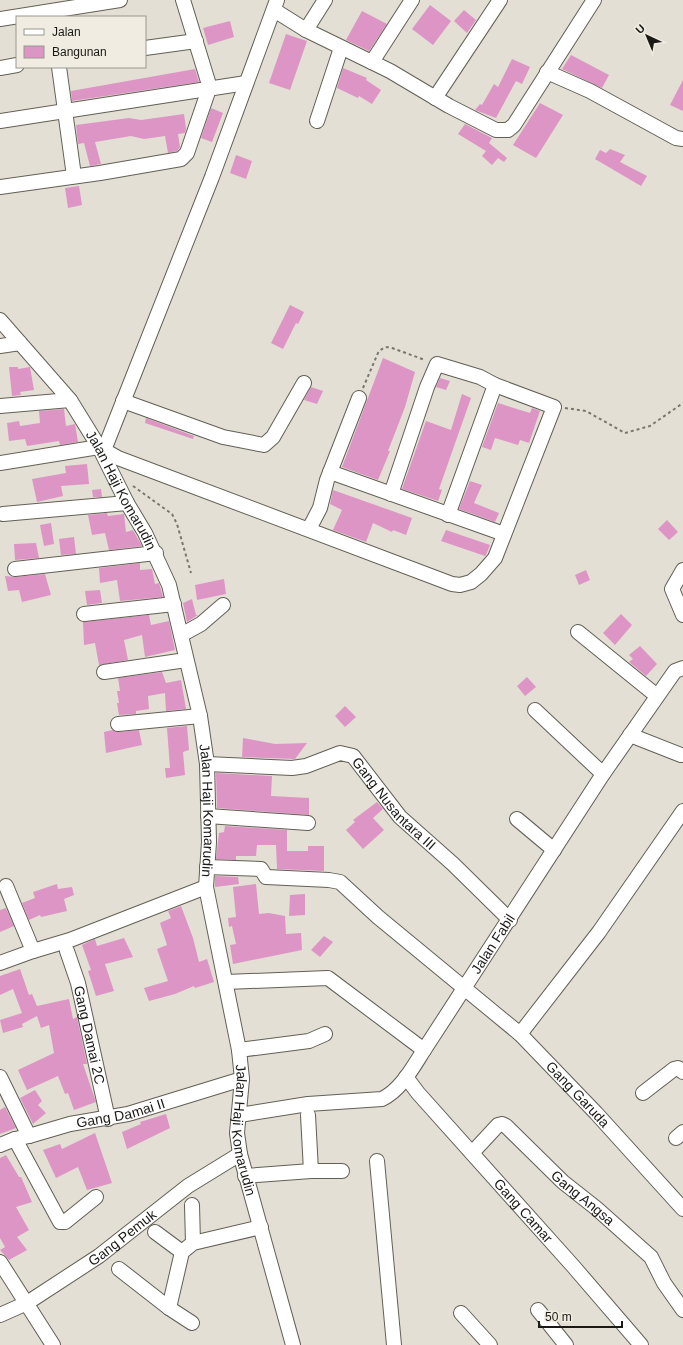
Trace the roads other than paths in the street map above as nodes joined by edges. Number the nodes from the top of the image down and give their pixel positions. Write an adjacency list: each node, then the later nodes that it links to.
1 (120, 0): 8 (street)
2 (183, 0): 13 (street)
3 (324, 0): 12 (street)
4 (412, 0): 16 (street)
5 (500, 0): 23 (street)
6 (594, 0): 20 (street)
7 (276, 5): 12 (street); 21 (street)
8 (50, 14): 9 (street)
9 (30, 16)
10 (16, 17): 11 (street)
11 (0, 19)
12 (306, 30): 15 (street)
13 (196, 41): 14 (street); 22 (street)
14 (146, 48)
15 (340, 48): 16 (street); 26 (street)
16 (372, 62): 23 (street)
17 (16, 65): 18 (street)
18 (0, 68)
19 (59, 68): 24 (street)
20 (547, 72): 23 (street); 27 (street)
21 (246, 83): 22 (street); 37 (street)
22 (209, 88): 24 (street); 28 (street)
23 (436, 98)
24 (65, 111): 25 (street); 28 (street)
25 (0, 121)
26 (317, 121)
27 (683, 139)
28 (74, 176): 29 (street)
29 (0, 187)
30 (0, 320): 31 (street, Jalan Haji Komarudin)
31 (20, 343): 32 (street); 36 (street, Jalan Haji Komarudin)
32 (0, 346)
33 (304, 383): 37 (street)
34 (495, 385): 42 (street); 45 (street); 47 (street)
35 (359, 398): 41 (street)
36 (70, 400): 38 (street); 39 (street, Jalan Haji Komarudin)
37 (123, 401): 39 (street)
38 (0, 406)
39 (102, 448): 40 (street); 43 (street, Jalan Haji Komarudin); 46 (street)
40 (0, 463)
41 (330, 472): 42 (street); 46 (street)
42 (391, 494): 45 (street)
43 (127, 503): 44 (street); 48 (street, Jalan Haji Komarudin)
44 (3, 514)
45 (448, 515): 47 (street)
46 (309, 529): 47 (street)
47 (504, 534)
48 (156, 553): 49 (street); 51 (street, Jalan Haji Komarudin)
49 (15, 569)
50 (683, 570): 54 (street)
51 (174, 604): 53 (street); 56 (street, Jalan Haji Komarudin)
52 (223, 605): 56 (street)
53 (84, 614)
54 (683, 615)
55 (578, 632): 60 (street)
56 (181, 635): 57 (street, Jalan Haji Komarudin)
57 (186, 660): 59 (street); 62 (street, Jalan Haji Komarudin)
58 (683, 668): 60 (street, Jalan Fabil)
59 (104, 672)
60 (657, 696): 64 (street, Jalan Fabil)
61 (535, 710): 67 (street)
62 (200, 716): 63 (street); 66 (street, Jalan Haji Komarudin)
63 (118, 724)
64 (630, 735): 65 (street); 67 (street, Jalan Fabil)
65 (680, 755)
66 (207, 764): 69 (street, Jalan Haji Komarudin); 76 (street, Gang Nusantara III)
67 (603, 774): 72 (street, Jalan Fabil)
68 (683, 811): 83 (street)
69 (208, 816): 71 (street); 73 (street, Jalan Haji Komarudin)
70 (517, 819): 72 (street)
71 (308, 823)
72 (554, 850): 76 (street, Jalan Fabil)
73 (207, 867): 75 (street, Jalan Haji Komarudin); 81 (street, Gang Garuda)
74 (6, 886): 77 (street)
75 (206, 886): 77 (street); 80 (street, Jalan Haji Komarudin)
76 (510, 920): 81 (street, Jalan Fabil)
77 (33, 951): 79 (street)
78 (67, 951): 93 (street, Gang Damai 2C)
79 (0, 964)
80 (226, 982): 84 (street, Jalan Haji Komarudin); 85 (street)
81 (466, 987): 83 (street, Gang Garuda); 85 (street, Jalan Fabil)
82 (325, 1034): 84 (street)
83 (520, 1034): 105 (street, Gang Garuda)
84 (239, 1050): 89 (street, Jalan Haji Komarudin)
85 (424, 1050): 88 (street, Jalan Fabil)
86 (683, 1072): 90 (street)
87 (0, 1077): 94 (street)
88 (406, 1077): 91 (street, Jalan Fabil); 97 (street, Gang Camar)
89 (242, 1079): 91 (street, Jalan Haji Komarudin); 93 (street, Gang Damai II)
90 (643, 1093)
91 (239, 1115): 98 (street, Jalan Haji Komarudin)
92 (308, 1115): 100 (street)
93 (108, 1119): 94 (street, Gang Damai II)
94 (29, 1136): 95 (street, Gang Damai II)
95 (15, 1139): 96 (street, Gang Damai II); 103 (street)
96 (0, 1145)
97 (472, 1153): 115 (street, Gang Angsa); 124 (street, Gang Camar)
98 (240, 1154): 102 (street, Jalan Haji Komarudin); 112 (street, Gang Pemuk)
99 (377, 1161): 121 (street)
100 (311, 1171): 101 (street); 102 (street)
101 (342, 1171)
102 (245, 1176): 106 (street, Jalan Haji Komarudin)
103 (96, 1197)
104 (192, 1206): 108 (street)
105 (683, 1207)
106 (262, 1228): 108 (street); 120 (street, Jalan Haji Komarudin)
107 (154, 1232): 109 (street)
108 (194, 1243): 109 (street)
109 (182, 1252): 113 (street)
110 (0, 1262): 112 (street)
111 (119, 1269): 113 (street)
112 (27, 1303): 117 (street, Gang Pemuk); 119 (street)
113 (169, 1308): 118 (street)
114 (538, 1310): 123 (street)
115 (683, 1310)
116 (460, 1313): 122 (street)
117 (0, 1315)
118 (192, 1323)
119 (53, 1345)
120 (293, 1345)
121 (394, 1345)
122 (490, 1345)
123 (566, 1345)
124 (641, 1345)

